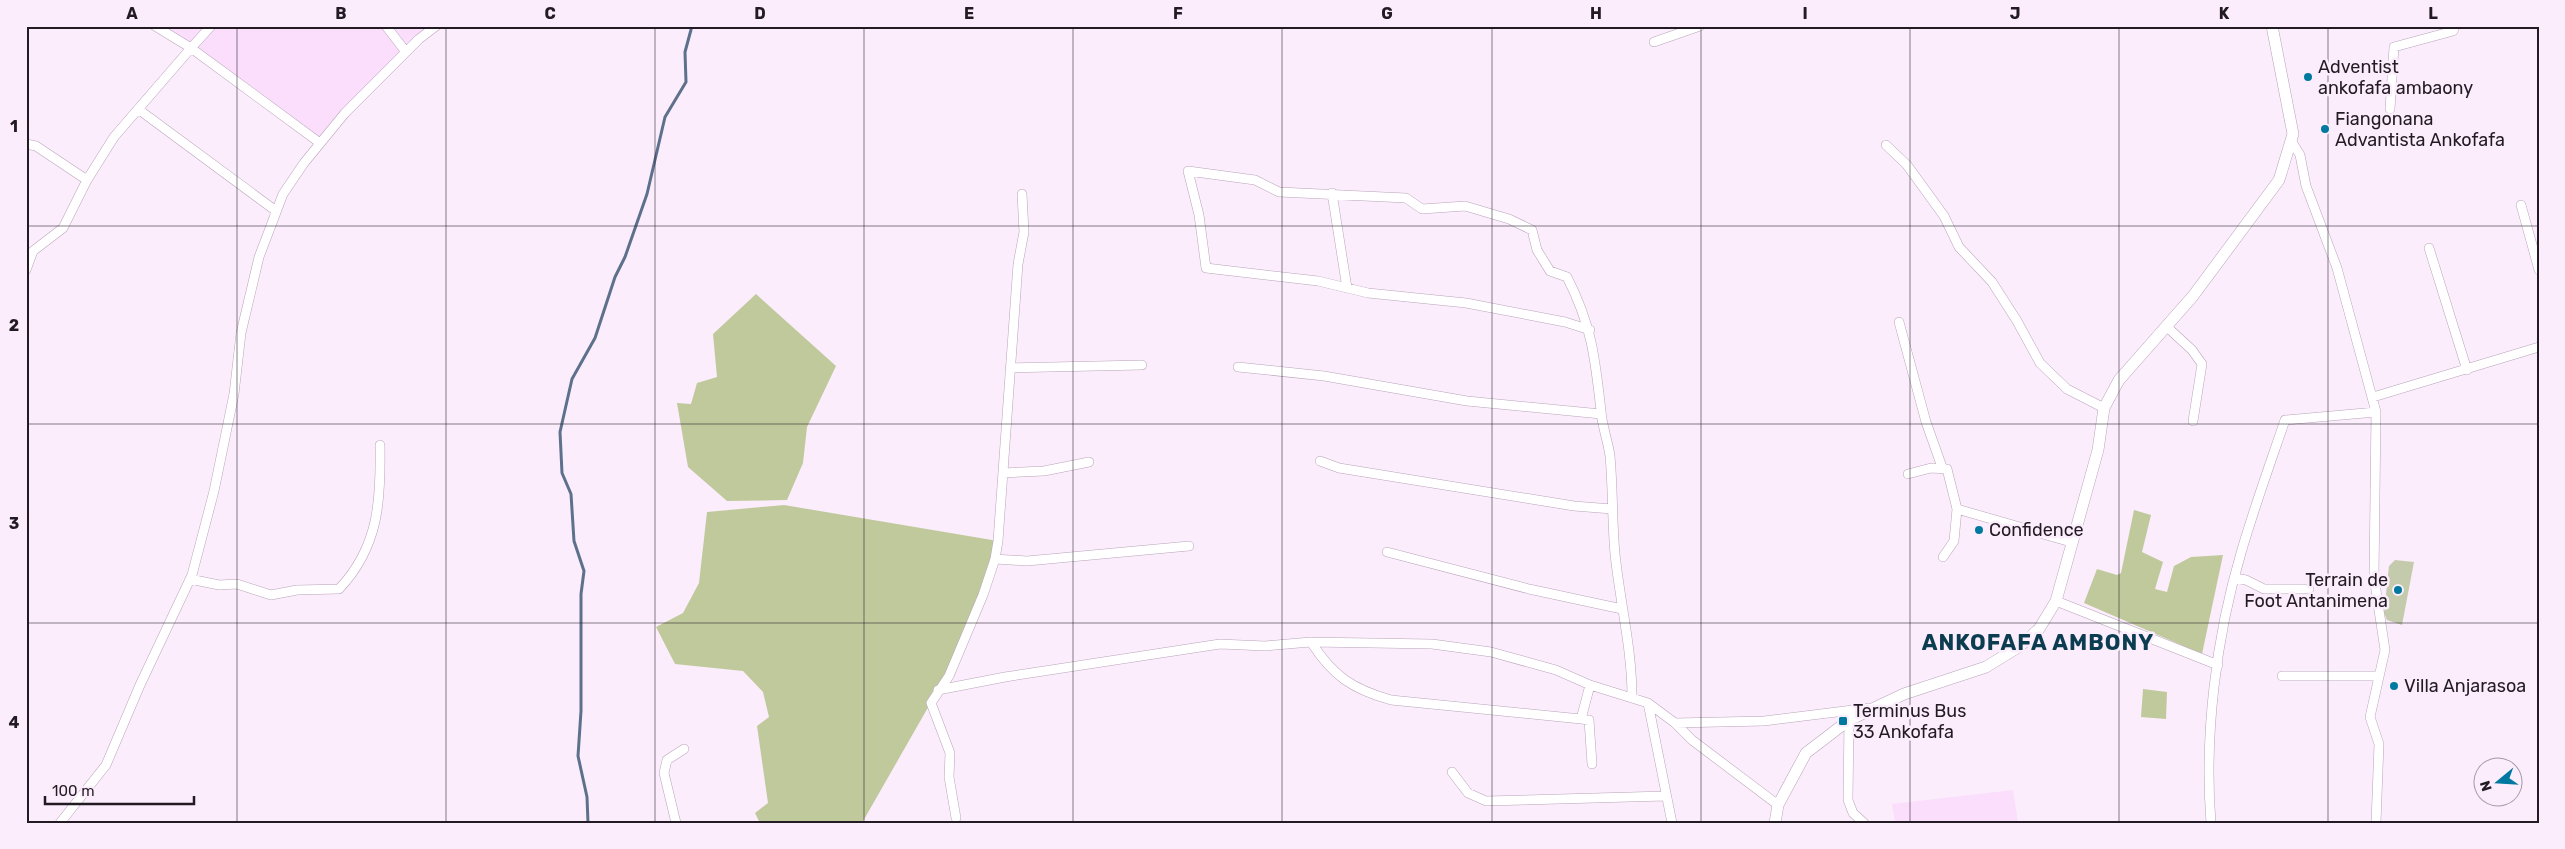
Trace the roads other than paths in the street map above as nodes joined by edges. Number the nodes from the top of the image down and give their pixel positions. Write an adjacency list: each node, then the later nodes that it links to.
1 (155, 26): 9 (street)
2 (211, 26): 9 (street)
3 (386, 26): 10 (street)
4 (1700, 26): 8 (street)
5 (2272, 26): 13 (street)
6 (2455, 26): 12 (street)
7 (429, 28): 10 (street)
8 (1654, 42)
9 (191, 48): 11 (street); 15 (street)
10 (406, 52): 15 (street)
11 (138, 109): 17 (street); 21 (street)
12 (2390, 109)
13 (2292, 142): 27 (street); 34 (street)
14 (26, 144): 17 (street)
15 (320, 144): 21 (street)
16 (1886, 145): 35 (street)
17 (87, 180): 23 (street)
18 (1332, 193): 25 (street); 25 (street); 28 (street)
19 (1022, 194): 32 (street)
20 (2521, 205): 24 (street)
21 (276, 211): 53 (street)
22 (2429, 248): 33 (street)
23 (26, 270)
24 (2539, 270)
25 (1347, 288): 28 (street)
26 (1899, 322): 42 (street)
27 (2166, 326): 35 (street); 38 (street)
28 (1590, 330): 37 (street)
29 (2539, 347): 33 (street)
30 (1142, 365): 32 (street)
31 (1238, 367): 37 (street)
32 (1010, 368): 43 (street)
33 (2467, 370): 34 (street)
34 (2373, 397): 36 (street)
35 (2104, 408): 47 (street)
36 (2376, 412): 52 (street); 60 (street)
37 (1601, 414): 45 (street)
38 (2193, 421)
39 (380, 445): 53 (street)
40 (1320, 460): 45 (street)
41 (1089, 462): 43 (street)
42 (1942, 467): 44 (street); 46 (street)
43 (1003, 473): 51 (street)
44 (1908, 474)
45 (1612, 509): 56 (street)
46 (1957, 509): 47 (street); 50 (street)
47 (2071, 542): 55 (street)
48 (1189, 546): 51 (street)
49 (1387, 552): 56 (street)
50 (1943, 557)
51 (995, 559): 62 (street)
52 (2235, 578): 54 (street); 58 (street)
53 (190, 579): 75 (street)
54 (2309, 589)
55 (2056, 601): 58 (street); 65 (street)
56 (1622, 609): 63 (street)
57 (1311, 642): 61 (street); 62 (street); 66 (street)
58 (2218, 665): 80 (street)
59 (2282, 676): 60 (street)
60 (2378, 676): 81 (street)
61 (1590, 685): 63 (street); 66 (street)
62 (938, 690): 74 (street)
63 (1632, 697): 64 (street)
64 (1648, 703): 68 (street); 72 (street)
65 (1876, 707): 67 (street); 68 (street)
66 (1581, 719): 70 (street)
67 (1849, 720): 73 (street); 79 (street)
68 (1675, 723): 73 (street)
69 (684, 750): 76 (street)
70 (1592, 764)
71 (1452, 772): 72 (street)
72 (1666, 796): 77 (street)
73 (1778, 805): 78 (street)
74 (956, 818)
75 (60, 823)
76 (676, 823)
77 (1672, 823)
78 (1775, 823)
79 (1864, 823)
80 (2211, 823)
81 (2376, 823)

